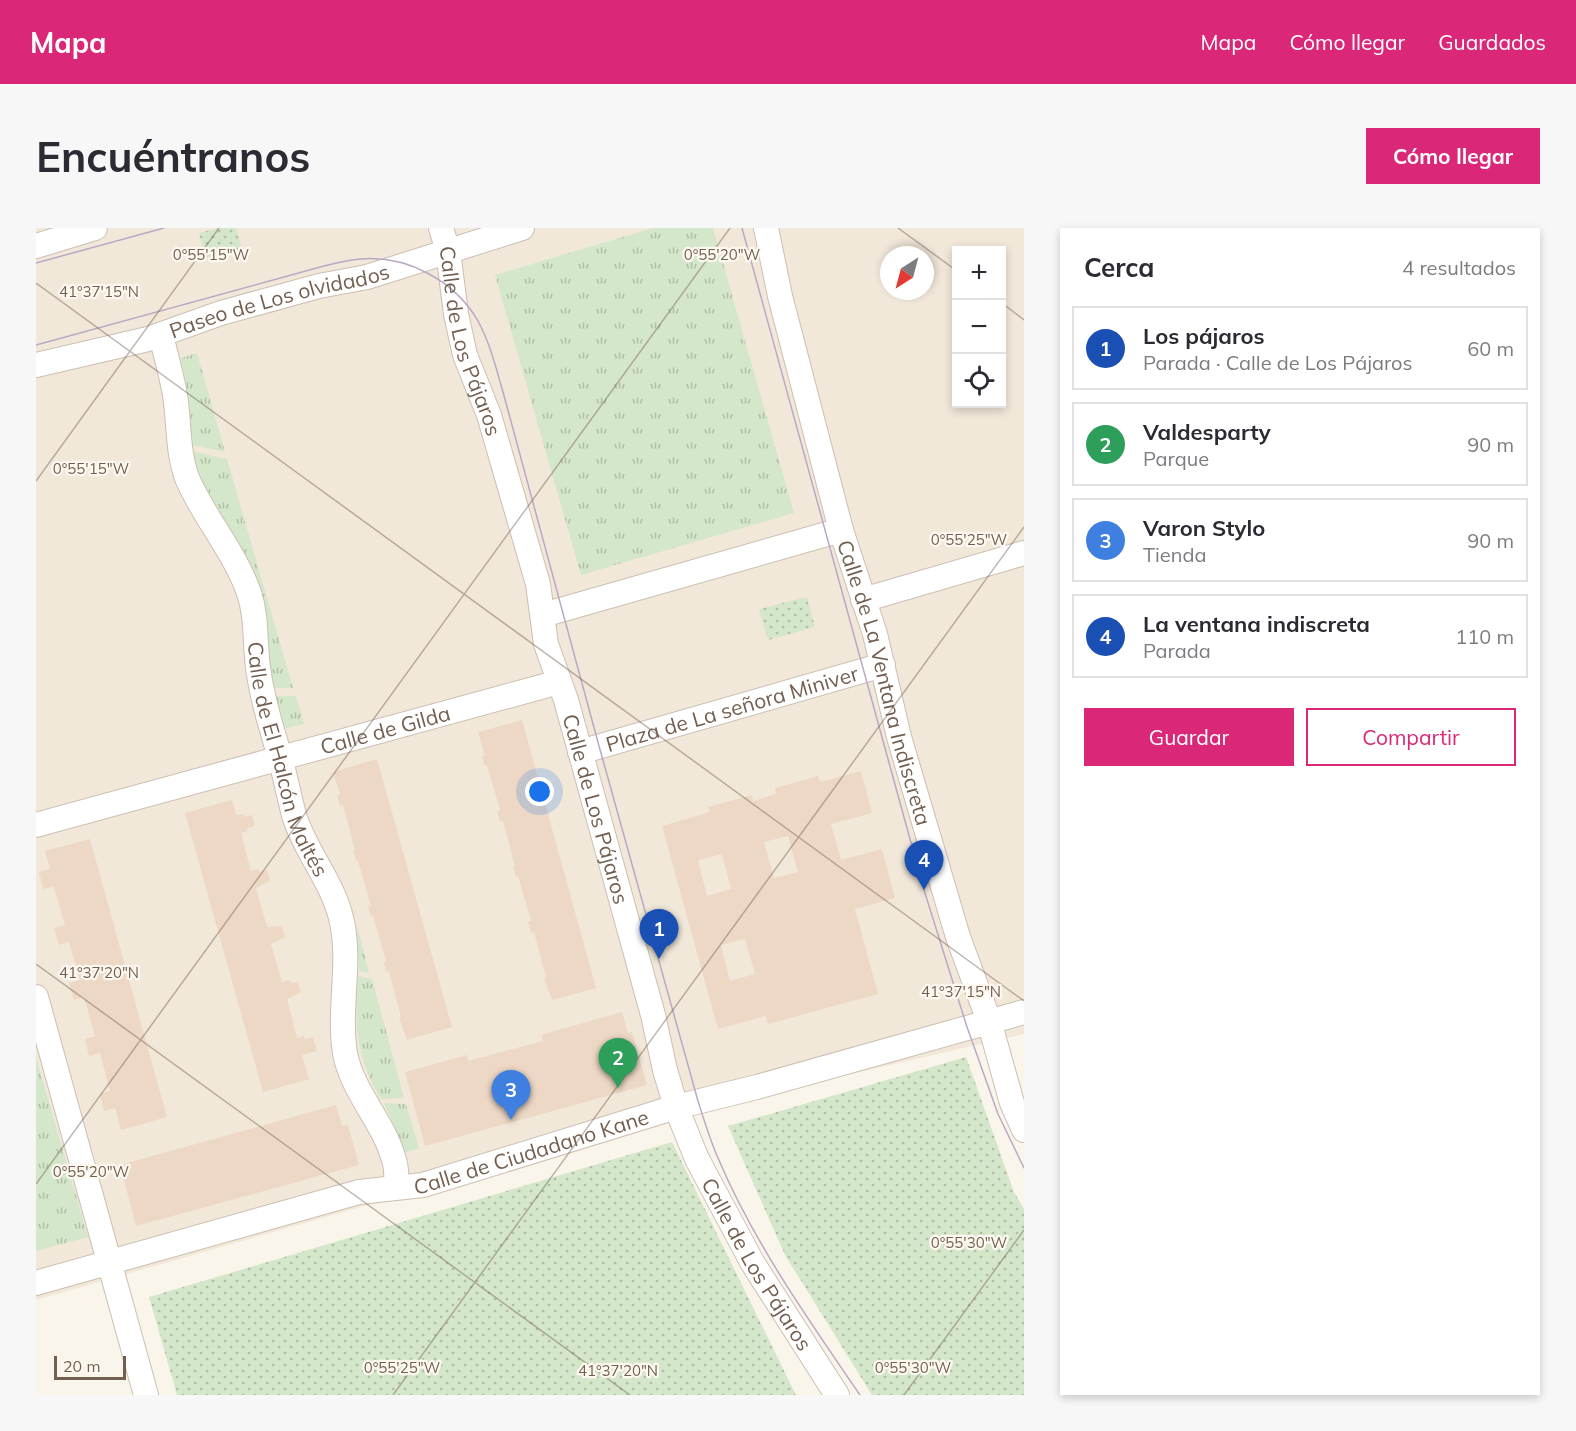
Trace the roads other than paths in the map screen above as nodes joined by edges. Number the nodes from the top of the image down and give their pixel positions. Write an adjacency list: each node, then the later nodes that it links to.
1 (95, 228): 5 (street)
2 (441, 228): 6 (street, Calle de Los Pájaros)
3 (522, 228): 6 (street, Paseo de Los olvidados)
4 (766, 228): 9 (street, Calle de La Ventana Indiscreta)
5 (36, 246)
6 (448, 251): 7 (street, Paseo de Los olvidados); 12 (street, Calle de Los Pájaros)
7 (161, 335): 8 (street, Paseo de Los olvidados); 16 (street, Calle de El Halcón Maltés)
8 (36, 364)
9 (841, 530): 11 (street, Calle de La Ventana Indiscreta); 12 (street)
10 (1024, 553): 11 (street)
11 (863, 600): 13 (street, Calle de La Ventana Indiscreta)
12 (543, 615): 14 (street, Calle de Los Pájaros)
13 (883, 665): 15 (street, Plaza de La señora Miniver); 20 (street, Calle de La Ventana Indiscreta)
14 (559, 682): 15 (street, Calle de Los Pájaros); 16 (street, Calle de Gilda)
15 (580, 752): 21 (street, Calle de Los Pájaros)
16 (280, 758): 17 (street, Calle de Gilda); 23 (street, Calle de El Halcón Maltés)
17 (36, 825)
18 (36, 997): 24 (street)
19 (1024, 1012): 20 (street, Calle de Ciudadano Kane)
20 (989, 1021): 21 (street, Calle de Ciudadano Kane); 22 (street, Calle de La Ventana Indiscreta)
21 (676, 1107): 23 (street, Calle de Ciudadano Kane); 27 (street, Calle de Los Pájaros)
22 (1024, 1130)
23 (396, 1187): 24 (street, Calle de Ciudadano Kane)
24 (109, 1262): 25 (street, Calle de Ciudadano Kane); 26 (street)
25 (36, 1283)
26 (146, 1395)
27 (837, 1395)

